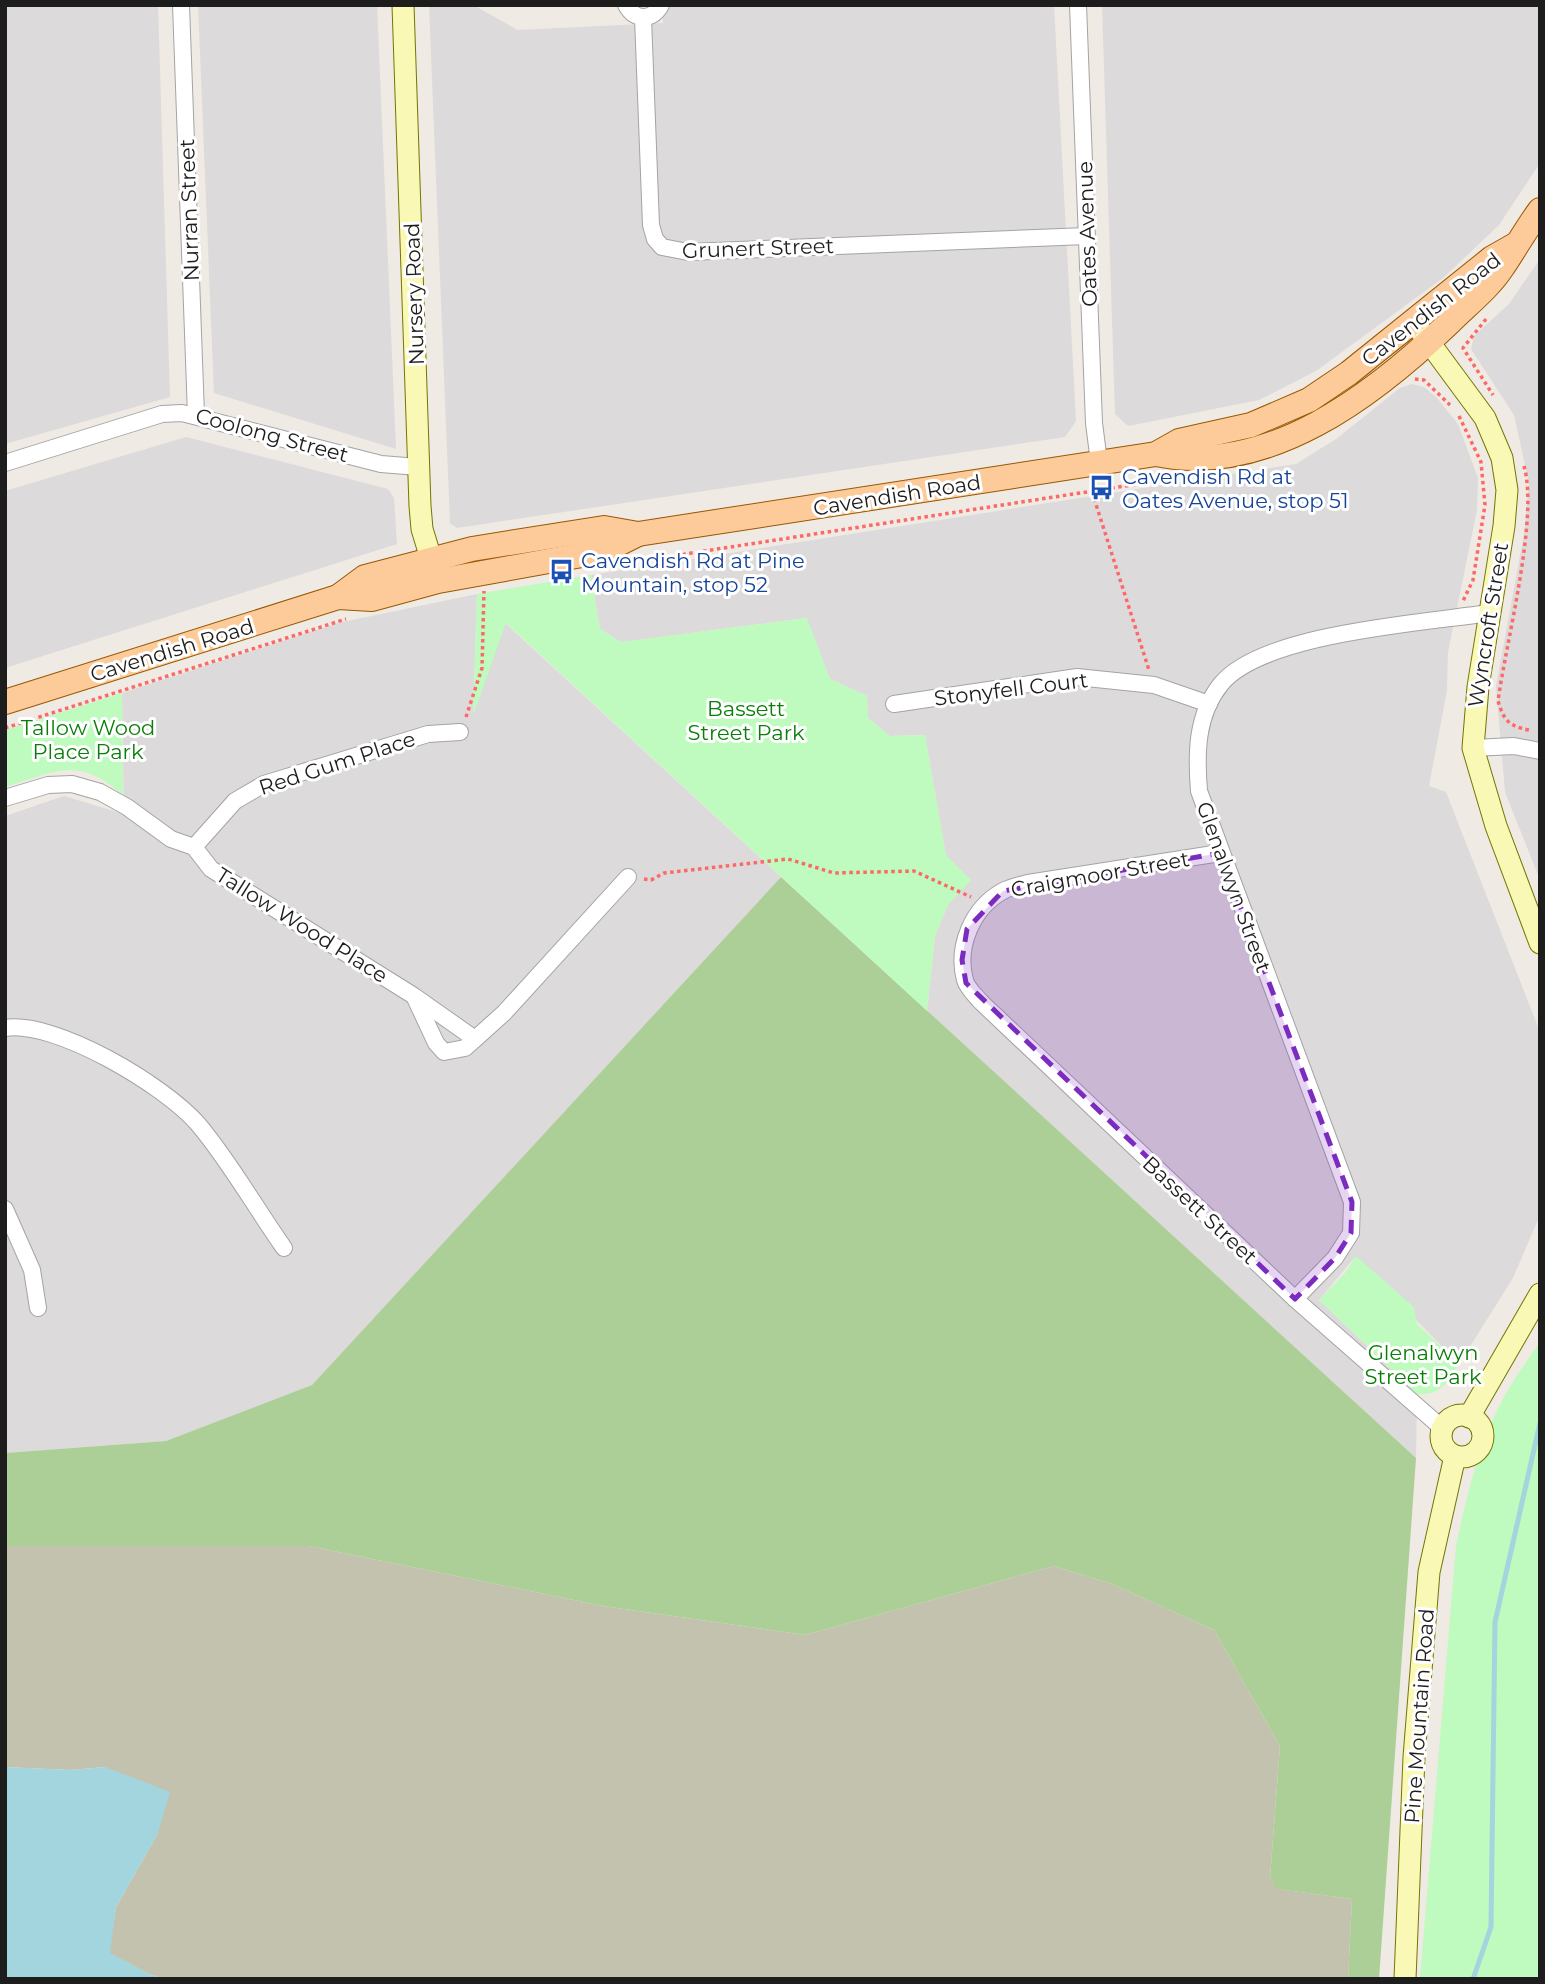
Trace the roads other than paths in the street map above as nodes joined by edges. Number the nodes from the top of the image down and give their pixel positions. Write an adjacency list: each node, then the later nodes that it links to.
1 (181, 5): 10 (street, Nurran Street)
2 (403, 5): 13 (street, Nursery Road)
3 (626, 5): 6 (street)
4 (661, 5): 6 (street)
5 (1078, 5): 8 (street, Oates Avenue)
6 (643, 18): 8 (street, Grunert Street)
7 (1540, 210): 9 (main road, Cavendish Road)
8 (1087, 236): 11 (street, Oates Avenue)
9 (1422, 333): 11 (main road, Cavendish Road); 15 (street, Wyncroft Street)
10 (196, 415): 12 (street, Coolong Street); 13 (street, Coolong Street)
11 (1099, 462): 14 (main road, Cavendish Road)
12 (5, 463)
13 (418, 467): 14 (street, Nursery Road)
14 (434, 569): 16 (main road, Cavendish Road)
15 (1489, 613): 18 (street, Glenalwyn Street); 20 (street, Wyncroft Street)
16 (5, 702)
17 (894, 704): 18 (street, Stonyfell Court)
18 (1209, 704): 24 (street, Glenalwyn Street)
19 (460, 732): 23 (street, Red Gum Place)
20 (1474, 748): 21 (street); 26 (street, Wyncroft Street)
21 (1540, 751)
22 (5, 798): 23 (street, Tallow Wood Place)
23 (194, 847): 28 (street, Tallow Wood Place)
24 (1220, 852): 27 (street, Craigmoor Street); 34 (street, Glenalwyn Street)
25 (628, 877): 30 (street)
26 (1540, 943)
27 (966, 983): 34 (street, Bassett Street)
28 (414, 996): 30 (street, Tallow Wood Place); 30 (street)
29 (5, 1028): 32 (street)
30 (475, 1039)
31 (5, 1209): 35 (street)
32 (284, 1248)
33 (1540, 1294): 36 (street)
34 (1295, 1299): 37 (street, Bassett Street)
35 (38, 1308)
36 (1469, 1417): 37 (street); 38 (street)
37 (1442, 1428): 38 (street)
38 (1455, 1456): 39 (street, Pine Mountain Road)
39 (1405, 1979)

